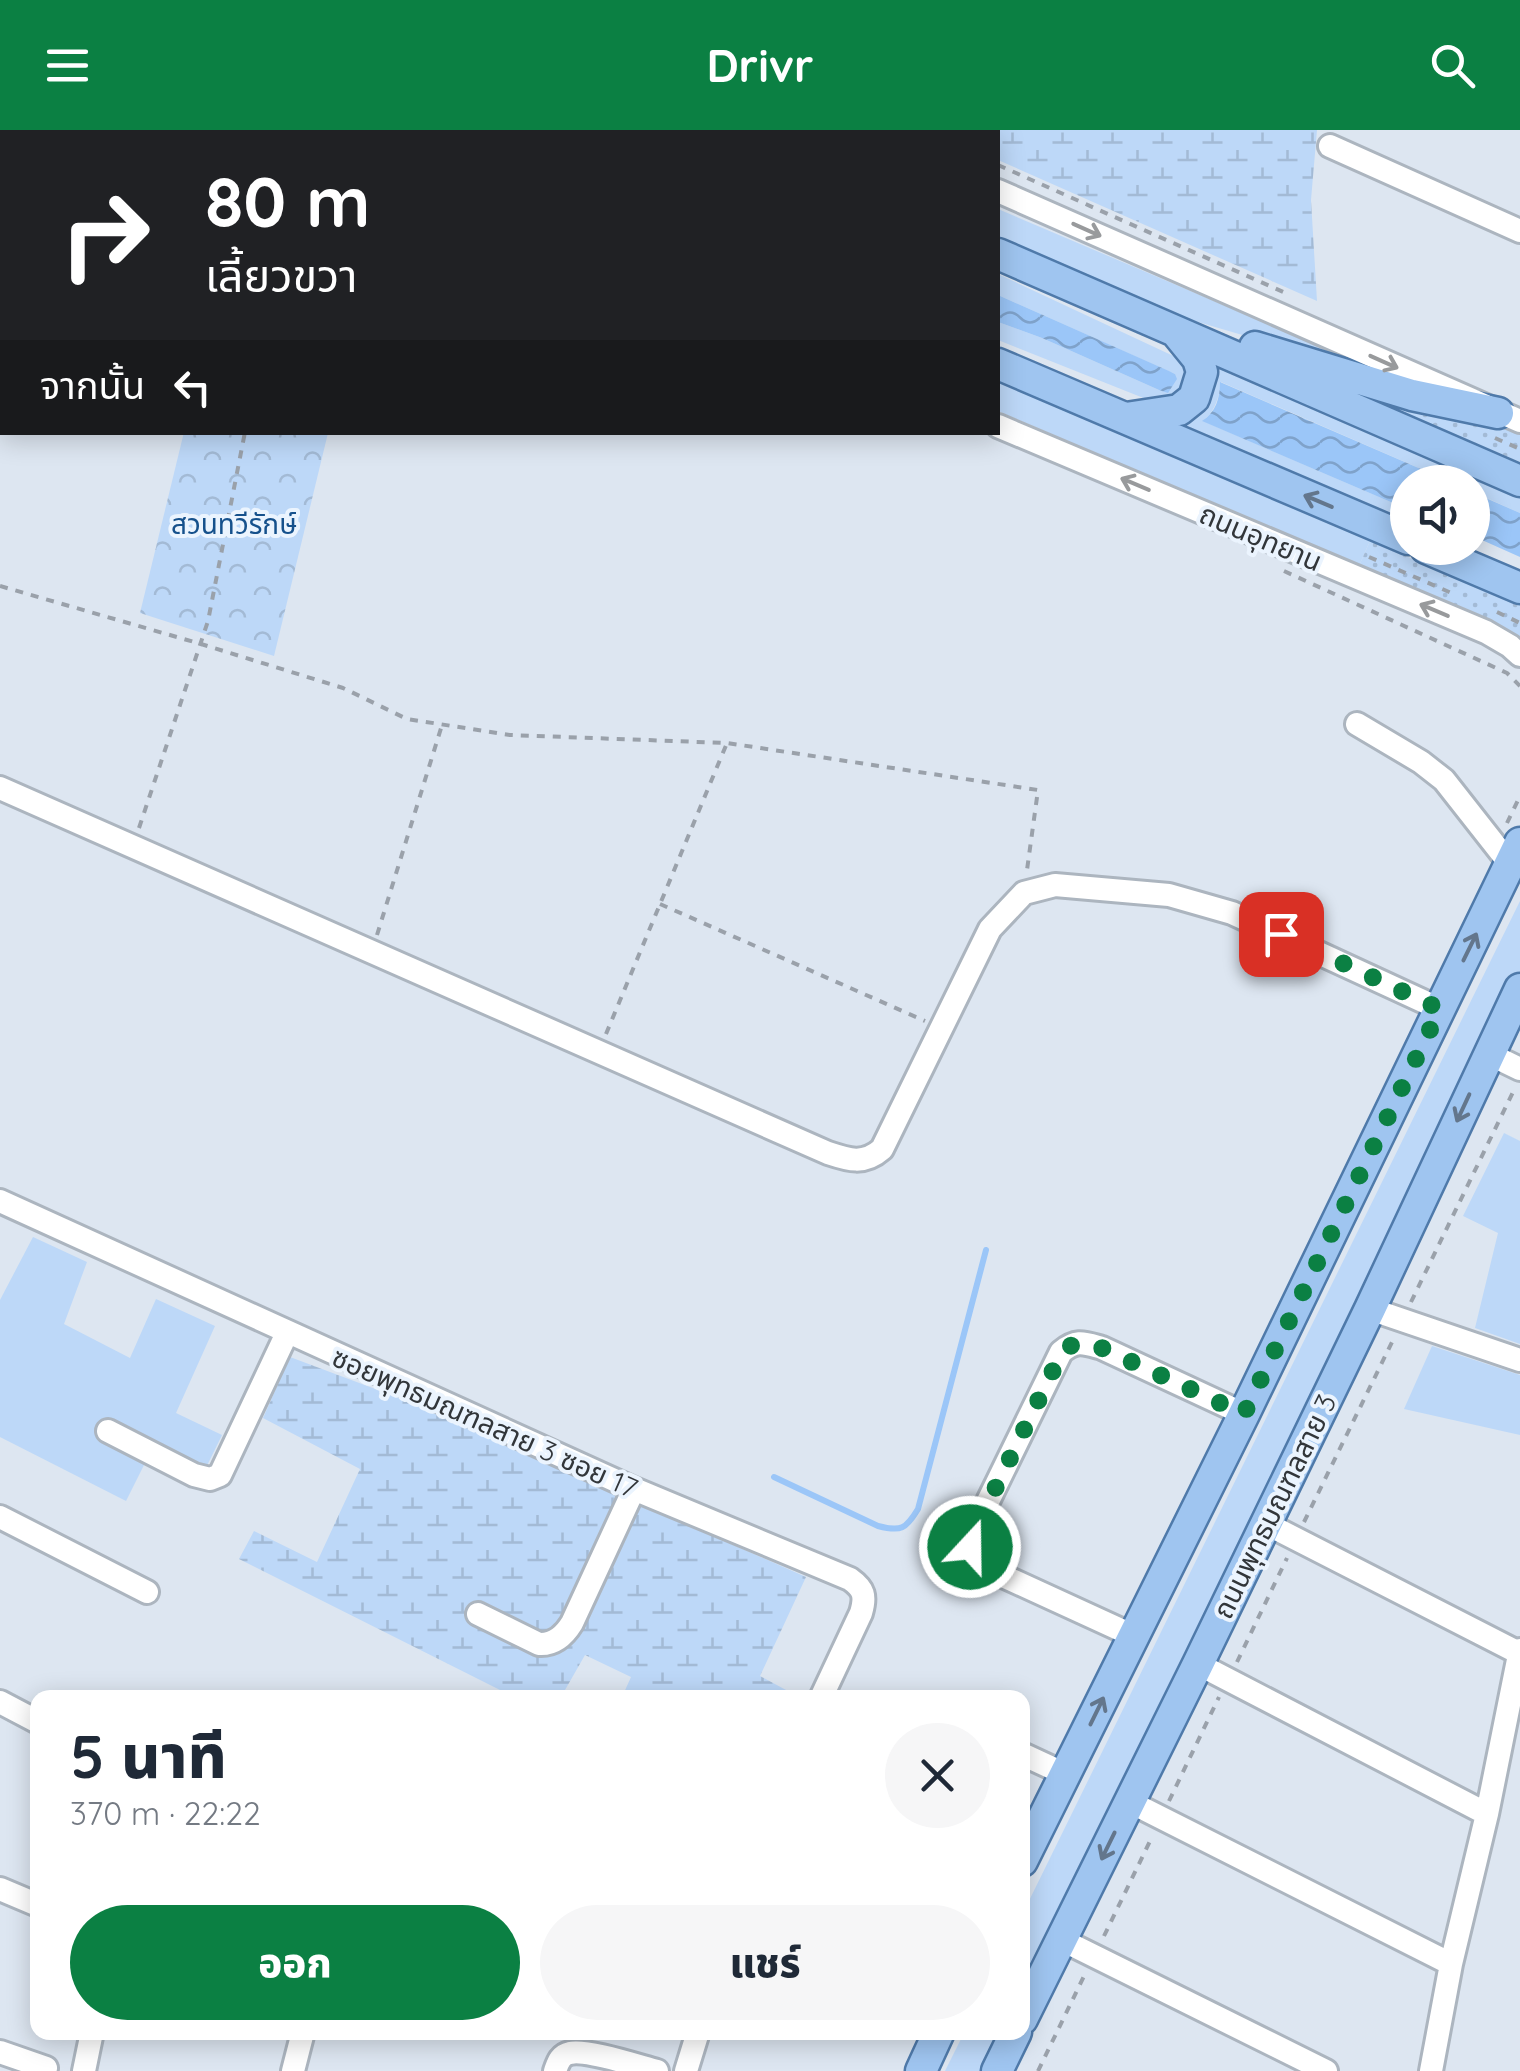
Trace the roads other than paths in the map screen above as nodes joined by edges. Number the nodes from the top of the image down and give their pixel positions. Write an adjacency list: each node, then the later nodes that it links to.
1 (1330, 146): 3 (street)
2 (1000, 192): 8 (street, one-way to 8)
3 (1520, 231)
4 (1000, 255): 5 (main road)
5 (1122, 308): 6 (main road); 8 (main road)
6 (1174, 330): 9 (main road); 11 (main road)
7 (1000, 365): 9 (main road, ถนนอุทยาน)
8 (1509, 417)
9 (1126, 418): 12 (main road, ถนนอุทยาน, one-way to 9)
10 (1000, 427): 15 (street, ถนนอุทยาน, one-way to 10)
11 (1520, 480)
12 (1390, 532)
13 (1466, 565): 14 (main road)
14 (1520, 588)
15 (1520, 655)
16 (1357, 724): 18 (street)
17 (0, 788): 20 (street)
18 (1515, 854): 20 (main road, one-way to 18)
19 (1520, 988): 21 (main road, ถนนพุทธมณฑลสาย 3)
20 (1440, 1009): 27 (main road)
21 (1489, 1054): 22 (street); 24 (main road, ถนนพุทธมณฑลสาย 3, one-way to 24)
22 (1520, 1068)
23 (0, 1201): 25 (street, ซอยพุทธมณฑลสาย 3 ซอย 17)
24 (1370, 1309): 26 (street); 31 (main road, ถนนพุทธมณฑลสาย 3)
25 (286, 1333): 28 (street); 29 (street, ซอยพุทธมณฑลสาย 3 ซอย 17)
26 (1520, 1360)
27 (1244, 1414): 34 (main road); 34 (street)
28 (108, 1431)
29 (634, 1489): 33 (street); 37 (street, ซอยพุทธมณฑลสาย 3 ซอย 17)
30 (0, 1517): 32 (street)
31 (1265, 1523): 35 (street); 36 (main road, ถนนพุทธมณฑลสาย 3)
32 (147, 1592)
33 (478, 1614)
34 (1134, 1636): 41 (main road, one-way to 34)
35 (1520, 1652): 43 (street)
36 (1198, 1664): 42 (main road, ถนนพุทธมณฑลสาย 3); 43 (street)
37 (825, 1690)
38 (0, 1702): 39 (street)
39 (30, 1718)
40 (1030, 1758): 41 (street)
41 (1065, 1774): 44 (main road)
42 (1130, 1802): 47 (main road, ถนนพุทธมณฑลสาย 3, one-way to 47); 48 (street)
43 (1486, 1814): 48 (street)
44 (1030, 1845)
45 (0, 1889): 46 (street)
46 (30, 1902)
47 (1062, 1940): 49 (main road, ถนนพุทธมณฑลสาย 3); 64 (street)
48 (1451, 1964): 65 (street)
49 (1030, 2004)
50 (90, 2040): 57 (street)
51 (301, 2040): 58 (street)
52 (696, 2040): 61 (street)
53 (936, 2040): 62 (main road)
54 (1012, 2040): 63 (main road)
55 (0, 2052): 56 (street)
56 (46, 2068)
57 (84, 2071)
58 (292, 2071)
59 (555, 2071): 60 (street)
60 (657, 2071)
61 (686, 2071)
62 (921, 2071)
63 (997, 2071)
64 (1326, 2071)
65 (1431, 2071)

